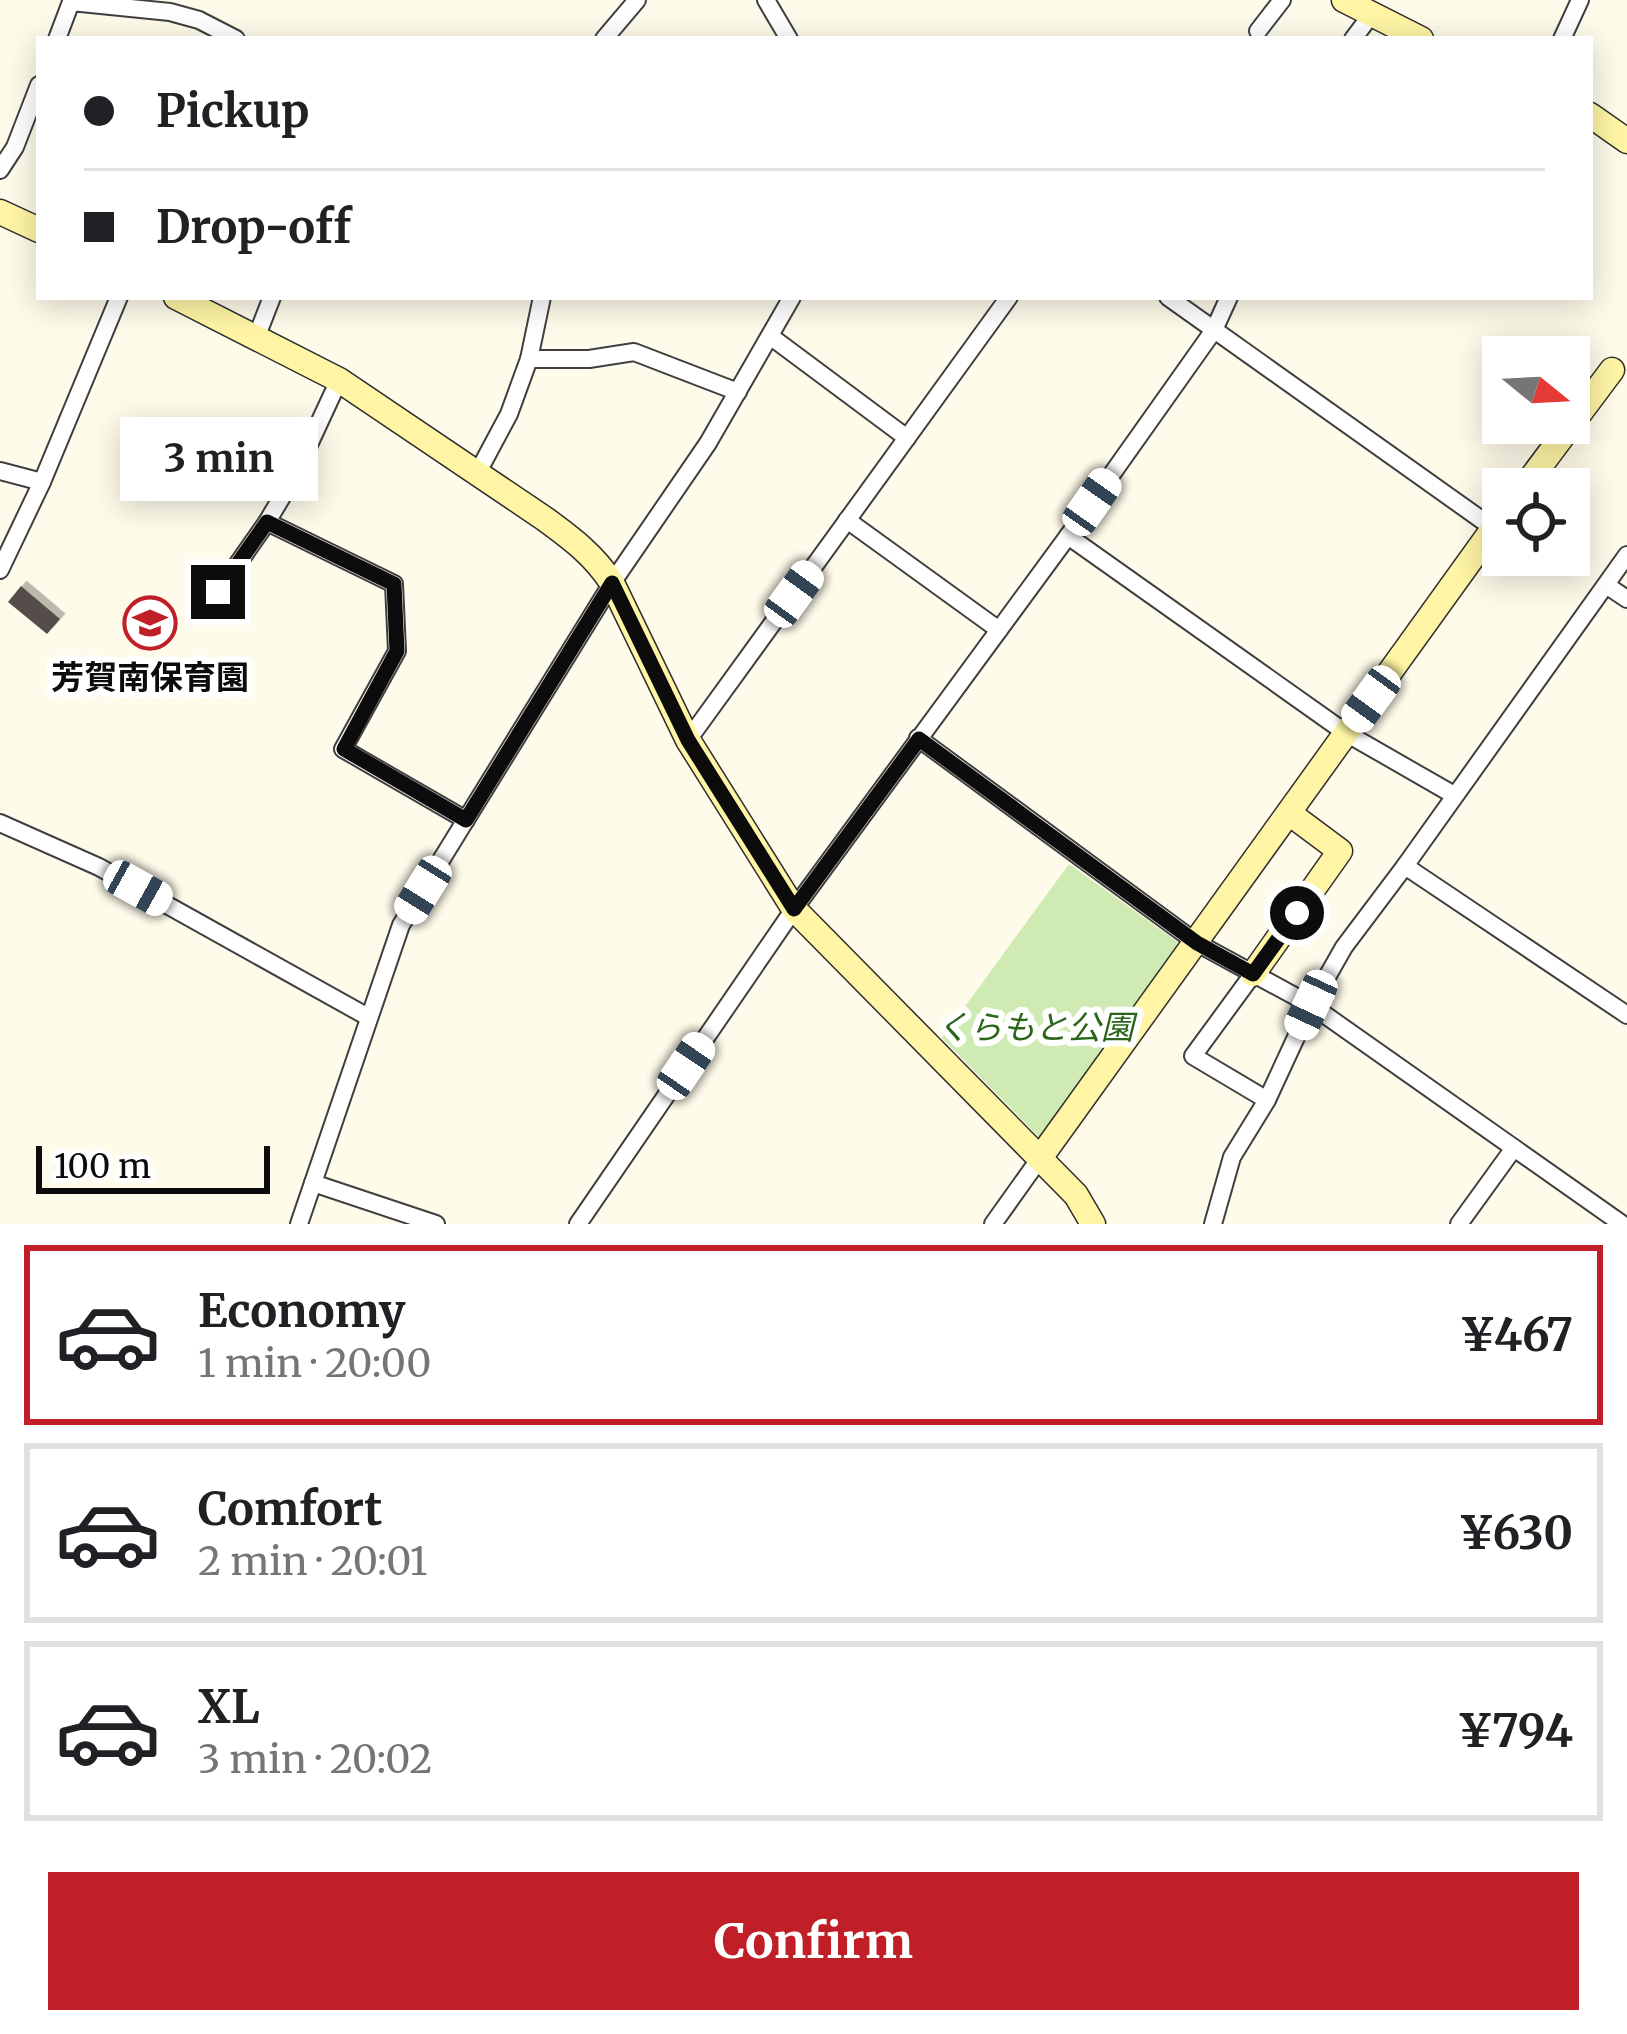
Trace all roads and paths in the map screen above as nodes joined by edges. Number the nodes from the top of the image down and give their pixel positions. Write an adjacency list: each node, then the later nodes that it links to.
1 (637, 0): 10 (street)
2 (766, 0): 11 (street)
3 (1282, 0): 7 (street)
4 (1343, 0): 6 (street)
5 (1580, 0): 14 (street)
6 (1372, 15): 12 (street); 13 (street)
7 (1258, 31)
8 (57, 36): 9 (street)
9 (230, 36)
10 (607, 36)
11 (787, 36)
12 (1356, 36)
13 (1406, 36)
14 (1563, 36)
15 (36, 93): 18 (street)
16 (1593, 117): 17 (street)
17 (1627, 141)
18 (0, 170)
19 (0, 212): 20 (street)
20 (36, 229)
21 (117, 300): 40 (street)
22 (182, 300): 31 (street)
23 (271, 300): 31 (street)
24 (541, 300): 32 (street)
25 (790, 300): 30 (street)
26 (1007, 300): 36 (street)
27 (1172, 300): 29 (street)
28 (1228, 300): 29 (street)
29 (1214, 330): 41 (street); 44 (street)
30 (770, 336): 35 (street); 36 (street)
31 (256, 338): 34 (street)
32 (529, 359): 35 (street); 39 (street)
33 (1619, 374): 37 (street)
34 (339, 380): 39 (street); 43 (street)
35 (738, 392): 48 (street)
36 (907, 438): 42 (street)
37 (1540, 468)
38 (0, 471): 40 (street)
39 (478, 472): 48 (street)
40 (42, 482): 47 (street)
41 (1482, 510)
42 (848, 520): 52 (street); 55 (street)
43 (267, 522): 50 (street); 58 (street)
44 (1068, 536): 52 (street); 53 (street)
45 (1482, 543): 53 (street)
46 (1627, 555): 49 (street)
47 (0, 570)
48 (612, 583): 55 (street); 58 (street)
49 (1606, 585): 51 (street); 56 (street)
50 (218, 592)
51 (1627, 599)
52 (999, 630): 54 (street)
53 (1346, 733): 56 (street); 57 (street)
54 (919, 739): 61 (street); 62 (street)
55 (688, 740): 61 (street)
56 (1454, 794): 60 (street)
57 (1289, 813): 62 (street); 63 (street)
58 (466, 820): 66 (street)
59 (0, 823): 66 (street)
60 (1405, 866): 64 (street); 65 (street)
61 (794, 909): 69 (street); 73 (street)
62 (1197, 943): 63 (street); 69 (street)
63 (1253, 974): 64 (street); 67 (street)
64 (1311, 1005): 67 (street); 68 (street)
65 (1627, 1015)
66 (368, 1017): 70 (street)
67 (1267, 1100): 76 (street)
68 (1514, 1148): 77 (street); 78 (street)
69 (1040, 1158): 74 (street); 75 (street)
70 (313, 1183): 71 (street); 72 (street)
71 (299, 1224)
72 (436, 1224)
73 (578, 1224)
74 (993, 1224)
75 (1094, 1224)
76 (1213, 1224)
77 (1460, 1224)
78 (1622, 1224)

